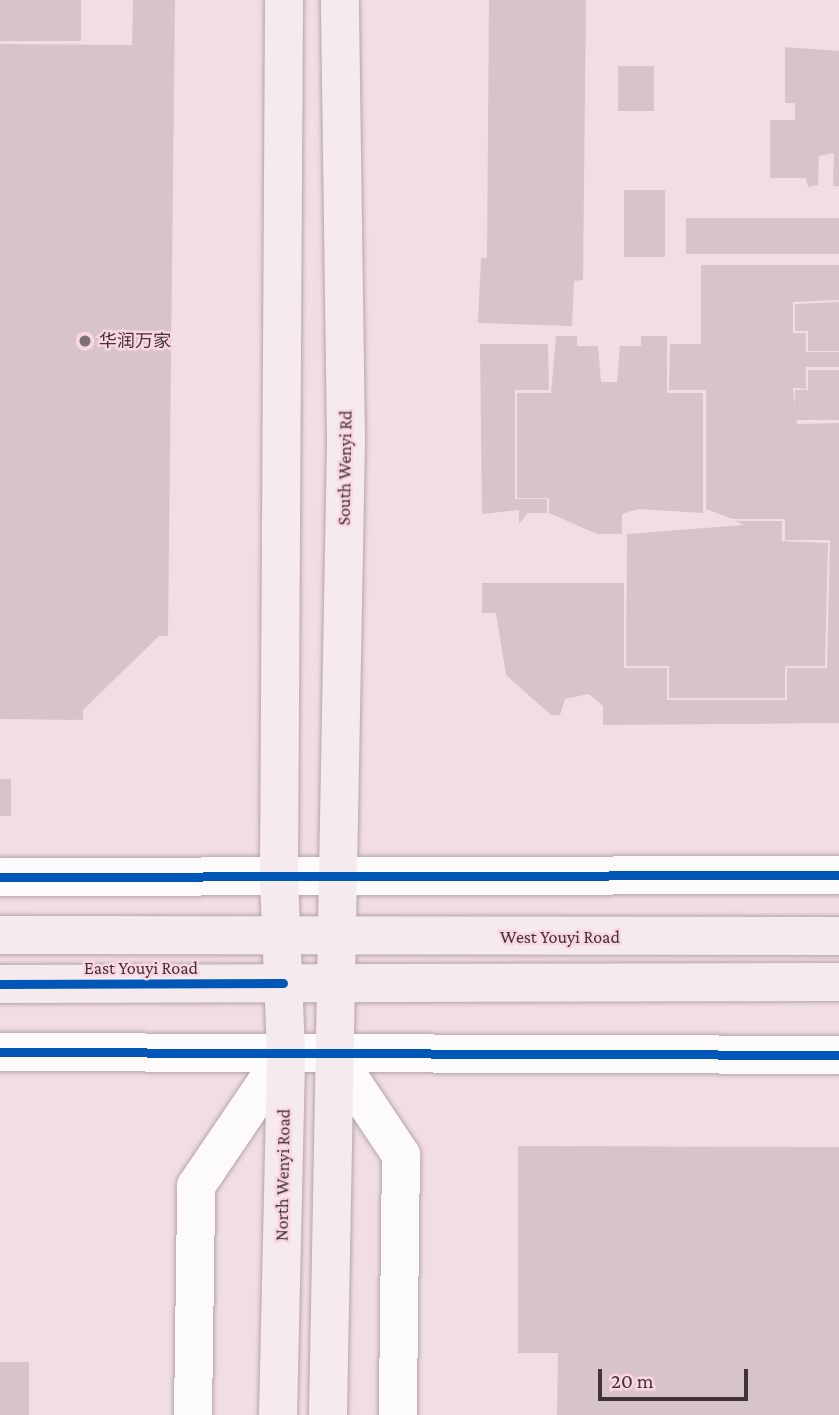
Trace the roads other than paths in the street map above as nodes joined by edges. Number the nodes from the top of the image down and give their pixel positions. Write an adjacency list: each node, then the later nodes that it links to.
1 (284, 0): 3 (main road)
2 (341, 0): 4 (main road, South Wenyi Rd)
3 (279, 875): 4 (street); 6 (street); 8 (main road)
4 (337, 875): 5 (street); 9 (main road, South Wenyi Rd)
5 (839, 876)
6 (0, 877)
7 (0, 935): 8 (main road, East Youyi Road)
8 (282, 935): 9 (main road, West Youyi Road); 12 (main road, North Wenyi Road)
9 (335, 936): 10 (main road, West Youyi Road); 13 (main road)
10 (839, 936)
11 (839, 982): 13 (main road)
12 (283, 983): 13 (main road); 14 (main road, East Youyi Road); 16 (main road, North Wenyi Road)
13 (335, 983): 17 (main road)
14 (0, 984)
15 (0, 1052): 16 (street)
16 (286, 1053): 17 (street); 19 (street); 20 (main road, North Wenyi Road)
17 (333, 1053): 18 (street); 21 (main road); 22 (street)
18 (839, 1055)
19 (193, 1415)
20 (278, 1415)
21 (328, 1415)
22 (398, 1415)

